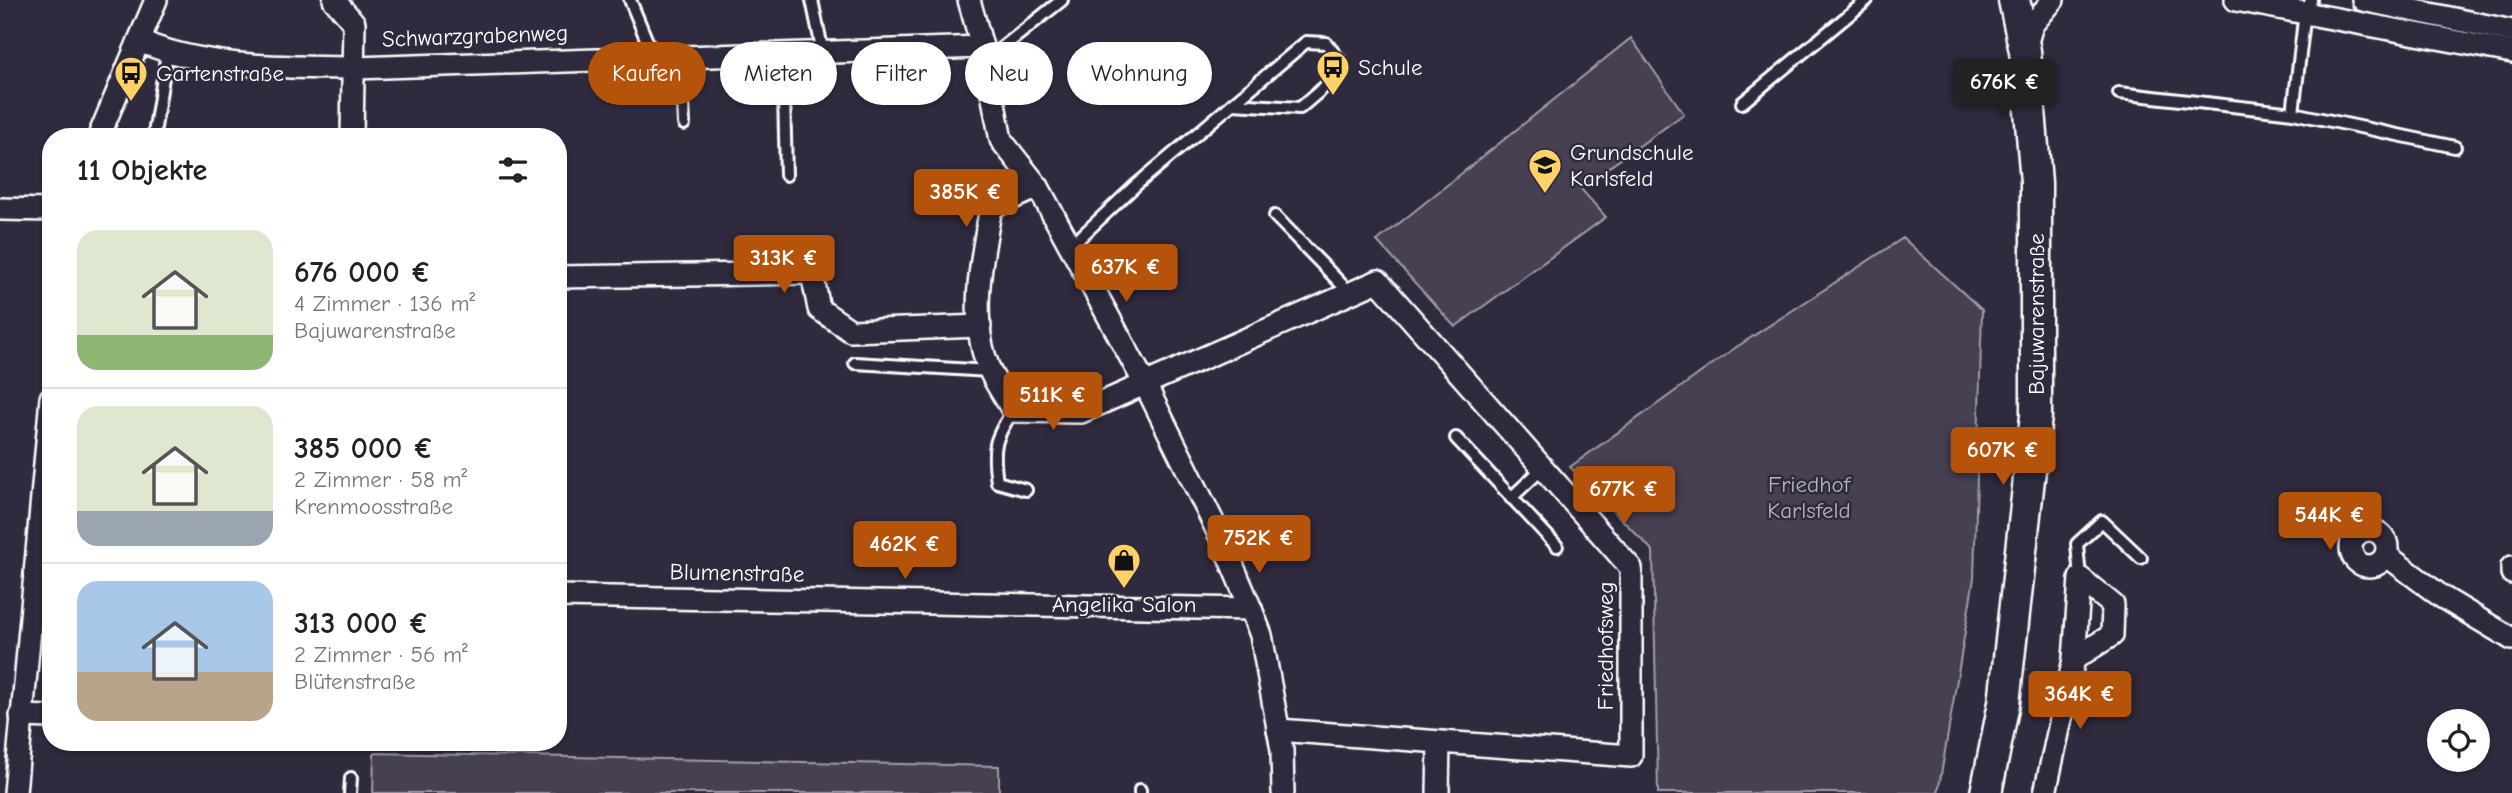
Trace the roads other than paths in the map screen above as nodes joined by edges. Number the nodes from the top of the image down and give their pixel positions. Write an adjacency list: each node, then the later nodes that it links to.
1 (156, 0): 14 (street)
2 (630, 0): 15 (lane)
3 (812, 0): 16 (lane)
4 (969, 0): 17 (street)
5 (1062, 0): 18 (lane)
6 (1867, 0): 27 (lane)
7 (2014, 0): 19 (main road, Bajuwarenstraße)
8 (2053, 0): 19 (street)
9 (2236, 0): 12 (street)
10 (2363, 0): 13 (street)
11 (344, 3): 25 (street)
12 (2308, 7): 21 (street); 32 (lane)
13 (2512, 31)
14 (139, 41): 22 (street, Schwarzgrabenweg); 34 (street)
15 (647, 42)
16 (821, 42)
17 (981, 42)
18 (1009, 42)
19 (2025, 51): 75 (main road, Bajuwarenstraße)
20 (965, 52): 23 (street, Schwarzgrabenweg)
21 (2512, 52)
22 (167, 53): 25 (street, Schwarzgrabenweg); 35 (lane)
23 (837, 53)
24 (588, 60): 25 (street, Schwarzgrabenweg)
25 (355, 68): 36 (street)
26 (2119, 93): 32 (lane)
27 (1742, 103)
28 (1232, 104): 28 (lane); 43 (lane)
29 (683, 105): 33 (lane)
30 (784, 105): 38 (lane)
31 (994, 105): 39 (street)
32 (2293, 113): 37 (lane)
33 (684, 124)
34 (102, 128)
35 (155, 128)
36 (352, 128)
37 (2455, 147)
38 (786, 175)
39 (1038, 187): 43 (street); 46 (street)
40 (0, 209): 41 (street)
41 (42, 210)
42 (1275, 216): 45 (lane)
43 (1071, 246): 49 (street)
44 (567, 277): 46 (street)
45 (1350, 293): 49 (street, Friedhofsweg); 52 (street, Friedhofsweg)
46 (980, 326): 48 (street)
47 (855, 363): 48 (lane)
48 (990, 372): 50 (street)
49 (1144, 382): 50 (street, Friedhofsweg); 63 (street)
50 (1013, 411): 53 (lane)
51 (1457, 438): 54 (lane)
52 (1543, 468): 54 (lane); 69 (street, Friedhofsweg)
53 (1026, 490)
54 (1511, 498): 56 (lane)
55 (42, 511): 66 (street)
56 (1557, 546)
57 (2386, 555): 64 (street)
58 (2141, 558): 61 (lane)
59 (2512, 567): 60 (street)
60 (2512, 573)
61 (2080, 578): 65 (street); 65 (street)
62 (567, 596): 63 (street, Blumenstraße)
63 (1251, 609): 68 (street)
64 (2512, 639)
65 (2074, 659): 76 (street)
66 (21, 716): 67 (street); 71 (street)
67 (42, 717)
68 (1278, 730): 69 (street, Friedhofsweg); 73 (street)
69 (1439, 742): 74 (street)
70 (351, 778): 72 (lane)
71 (15, 793)
72 (350, 793)
73 (1283, 793)
74 (1438, 793)
75 (1986, 793)
76 (2045, 793)

